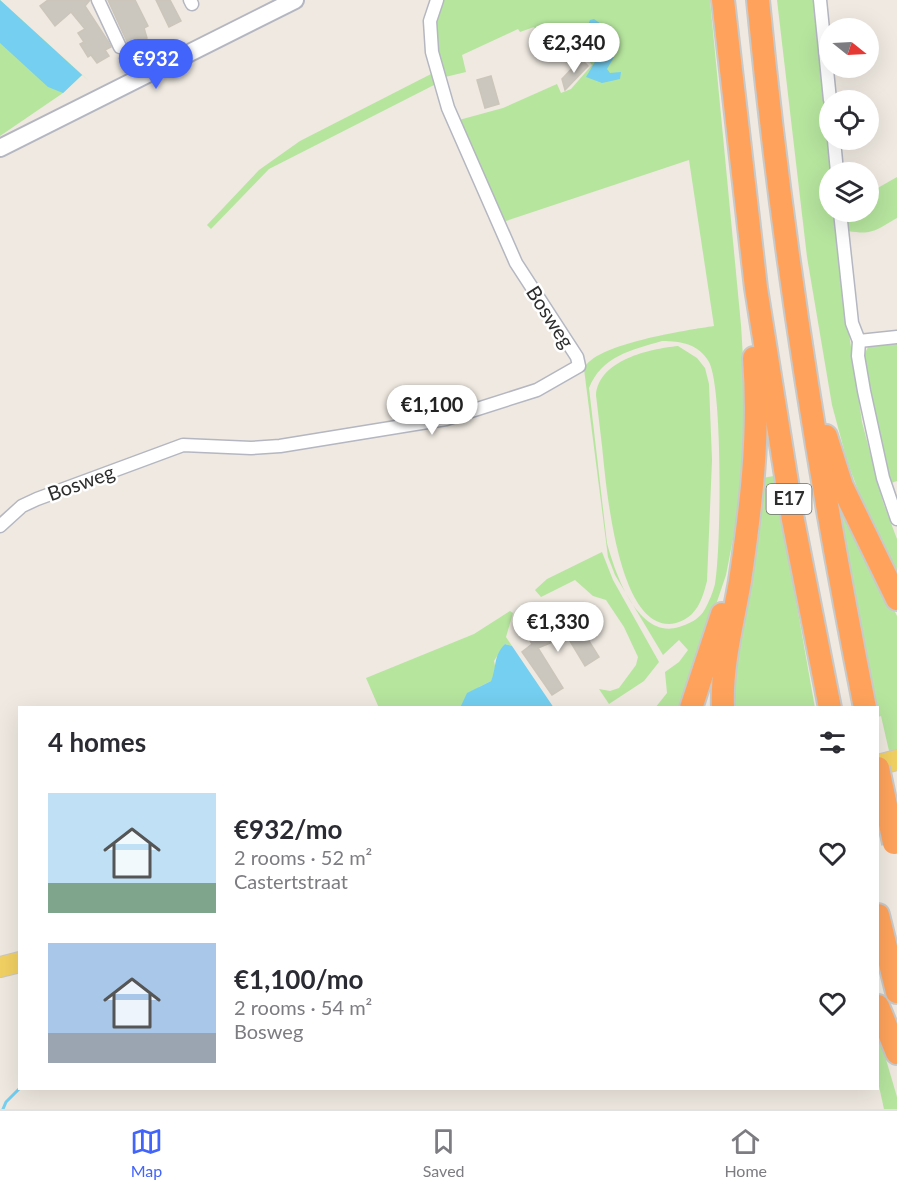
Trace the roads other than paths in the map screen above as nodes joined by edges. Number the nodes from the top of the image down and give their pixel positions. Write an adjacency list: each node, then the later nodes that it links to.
1 (98, 0): 7 (street)
2 (295, 0): 9 (main road)
3 (438, 0): 16 (street, Bosweg)
4 (723, 0): 11 (highway, E17)
5 (758, 0): 14 (highway, E17)
6 (820, 0): 8 (street)
7 (120, 47)
8 (829, 90)
9 (0, 148)
10 (841, 222): 13 (street)
11 (756, 288): 17 (highway); 21 (highway, E17)
12 (897, 337): 13 (street)
13 (859, 341): 15 (street)
14 (807, 396): 18 (highway); 22 (highway, E17)
15 (897, 519)
16 (0, 526)
17 (743, 550): 19 (highway); 20 (highway)
18 (897, 599)
19 (692, 706)
20 (723, 706)
21 (830, 706)
22 (865, 706)
23 (897, 760): 24 (main road)
24 (879, 766)
25 (879, 771): 28 (highway, bridge)
26 (897, 784): 27 (main road)
27 (879, 789)
28 (895, 850)
29 (879, 919): 32 (highway)
30 (18, 962): 31 (main road)
31 (0, 967)
32 (897, 992)
33 (879, 1008): 34 (highway)
34 (897, 1053)

